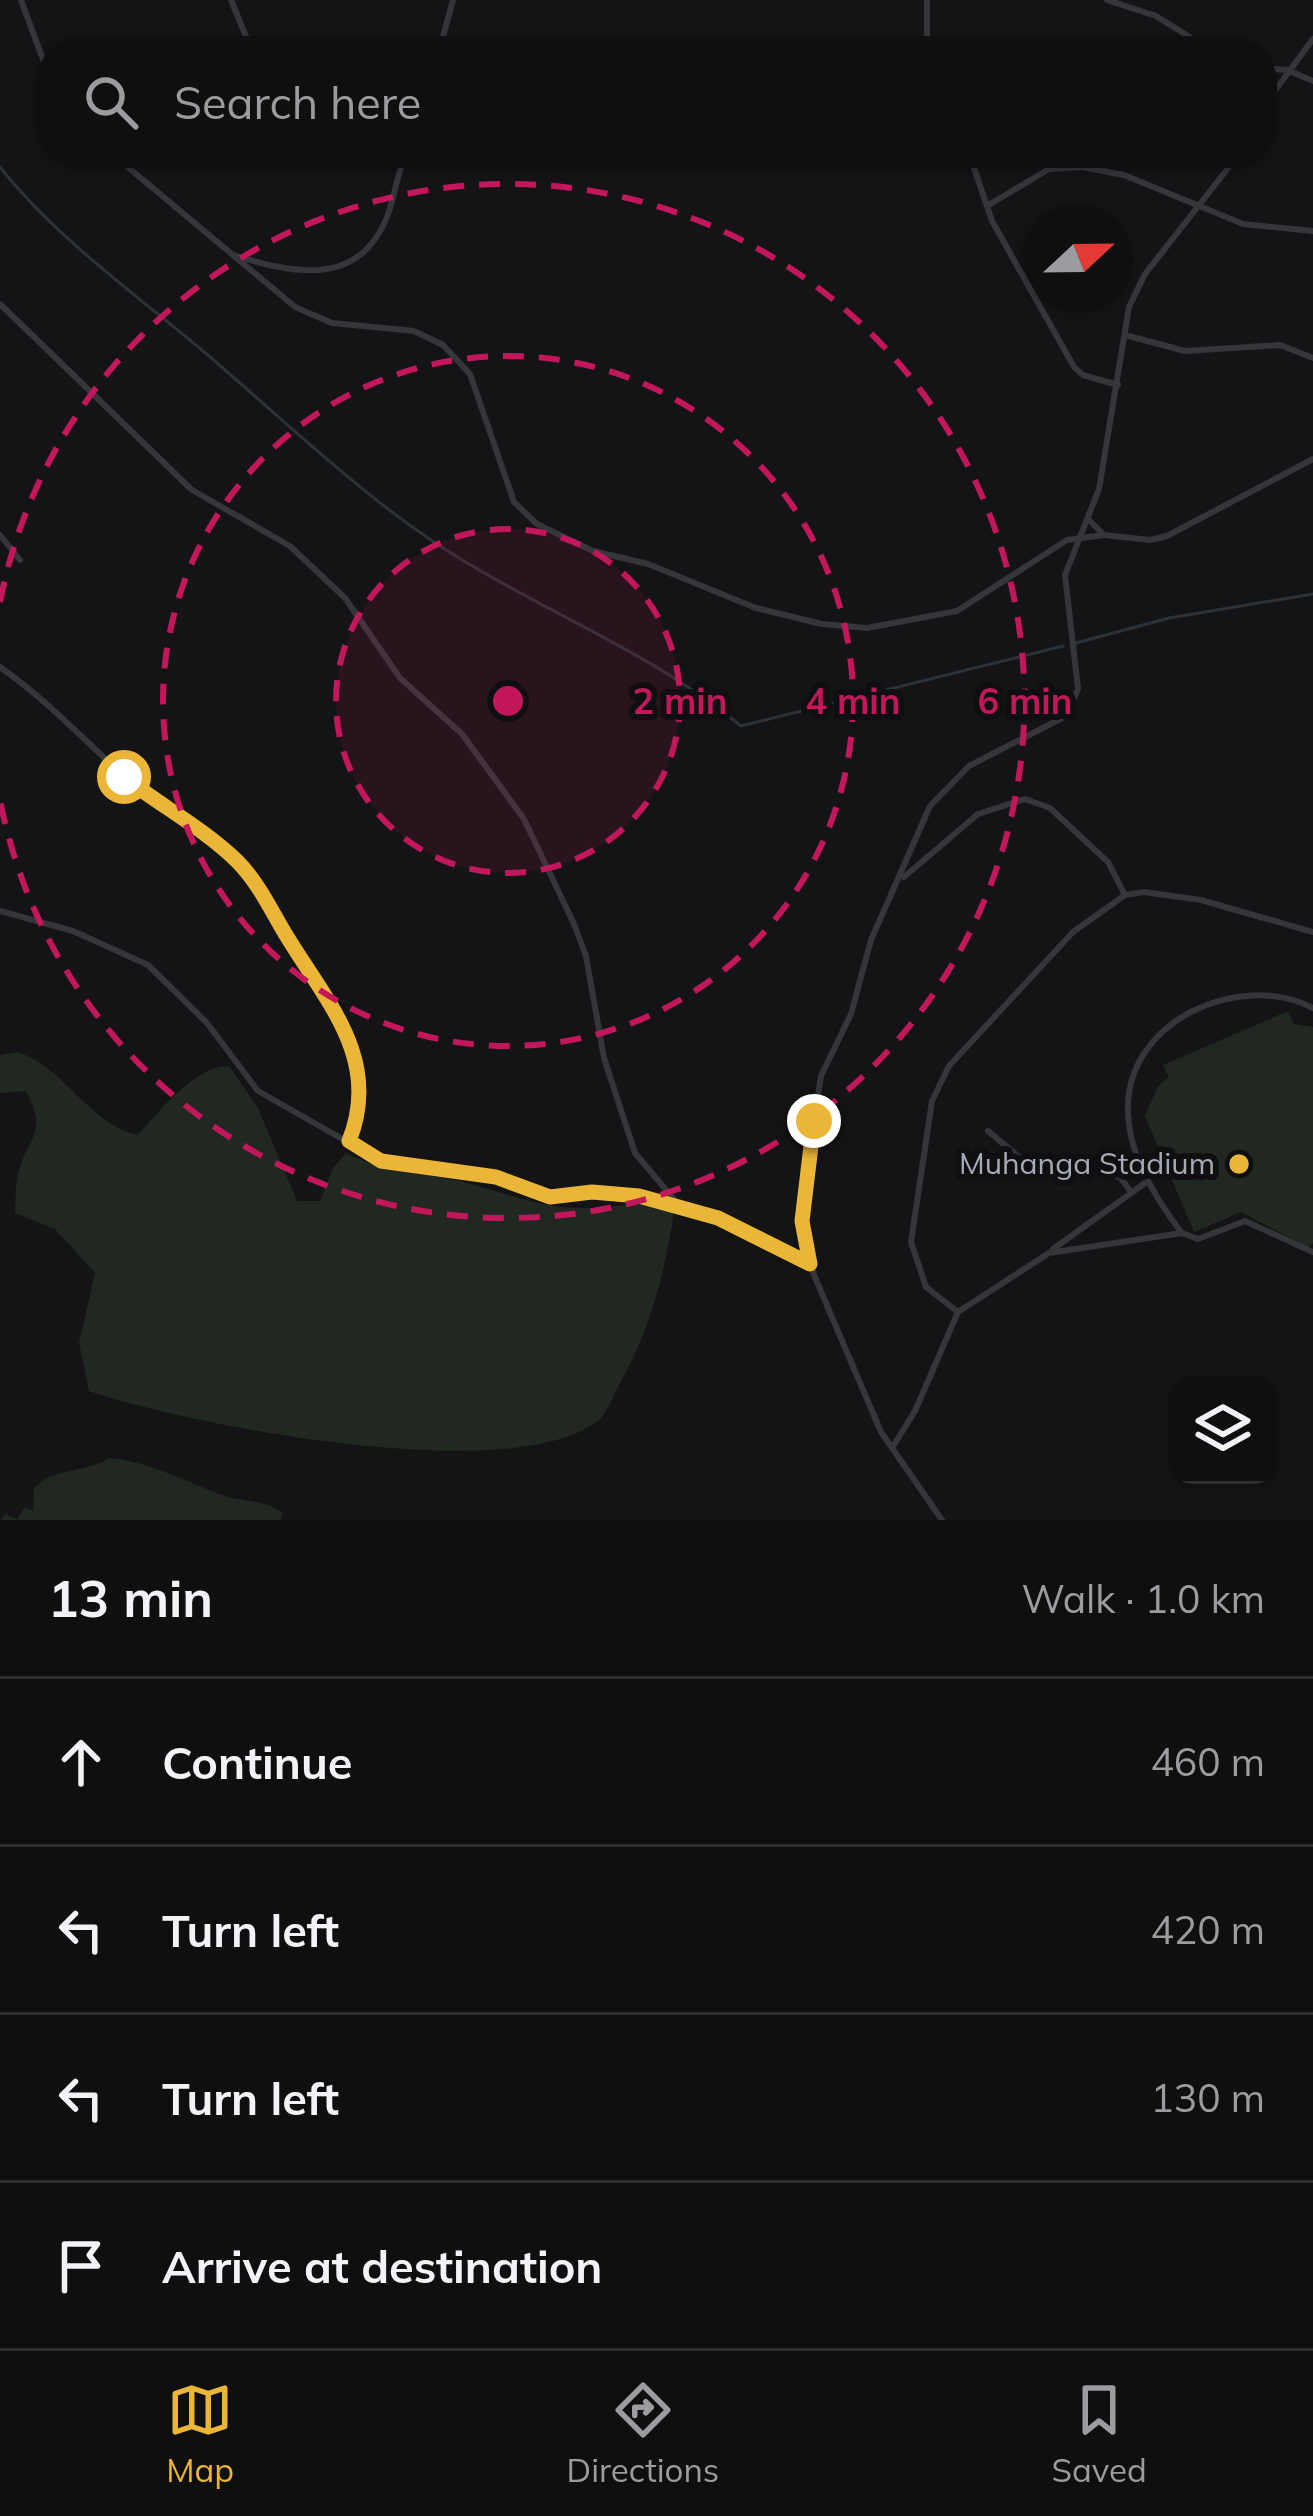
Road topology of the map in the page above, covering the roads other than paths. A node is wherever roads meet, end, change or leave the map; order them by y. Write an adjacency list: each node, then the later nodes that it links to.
1 (21, 0): 11 (street)
2 (231, 0): 6 (street)
3 (453, 0): 7 (street)
4 (927, 0): 8 (street)
5 (1107, 0): 9 (street)
6 (246, 36)
7 (443, 36)
8 (927, 36)
9 (1188, 36)
10 (1313, 39): 13 (street)
11 (36, 40)
12 (1277, 69): 13 (street)
13 (1287, 70): 14 (street); 15 (street)
14 (1313, 80)
15 (1277, 85)
16 (129, 168): 25 (street)
17 (401, 168): 25 (street)
18 (974, 168): 23 (street)
19 (1066, 168): 23 (street)
20 (1087, 168): 22 (street)
21 (1230, 168): 22 (street)
22 (1204, 205): 24 (street); 27 (street)
23 (987, 206): 29 (street)
24 (1313, 231)
25 (230, 254): 34 (street)
26 (0, 304): 46 (street)
27 (1125, 334): 28 (street); 29 (street)
28 (1313, 358)
29 (1118, 385): 31 (street)
30 (1313, 459): 33 (street)
31 (1090, 520): 33 (street); 34 (street)
32 (0, 535): 35 (street)
33 (1104, 535): 34 (street)
34 (1081, 539): 37 (street)
35 (20, 560)
36 (0, 667): 43 (street)
37 (901, 879): 38 (street); 50 (street)
38 (1125, 895): 40 (street); 51 (street)
39 (0, 911): 43 (street)
40 (1313, 932)
41 (1313, 1009): 44 (street)
42 (988, 1131): 45 (street)
43 (349, 1141): 46 (street)
44 (1148, 1180): 45 (street); 47 (street)
45 (1131, 1192): 48 (street)
46 (683, 1210): 50 (street)
47 (1182, 1233): 48 (street); 49 (street)
48 (1049, 1252): 51 (street)
49 (1313, 1252)
50 (810, 1264): 52 (street)
51 (958, 1312): 52 (street)
52 (892, 1448): 53 (street)
53 (942, 1520)

